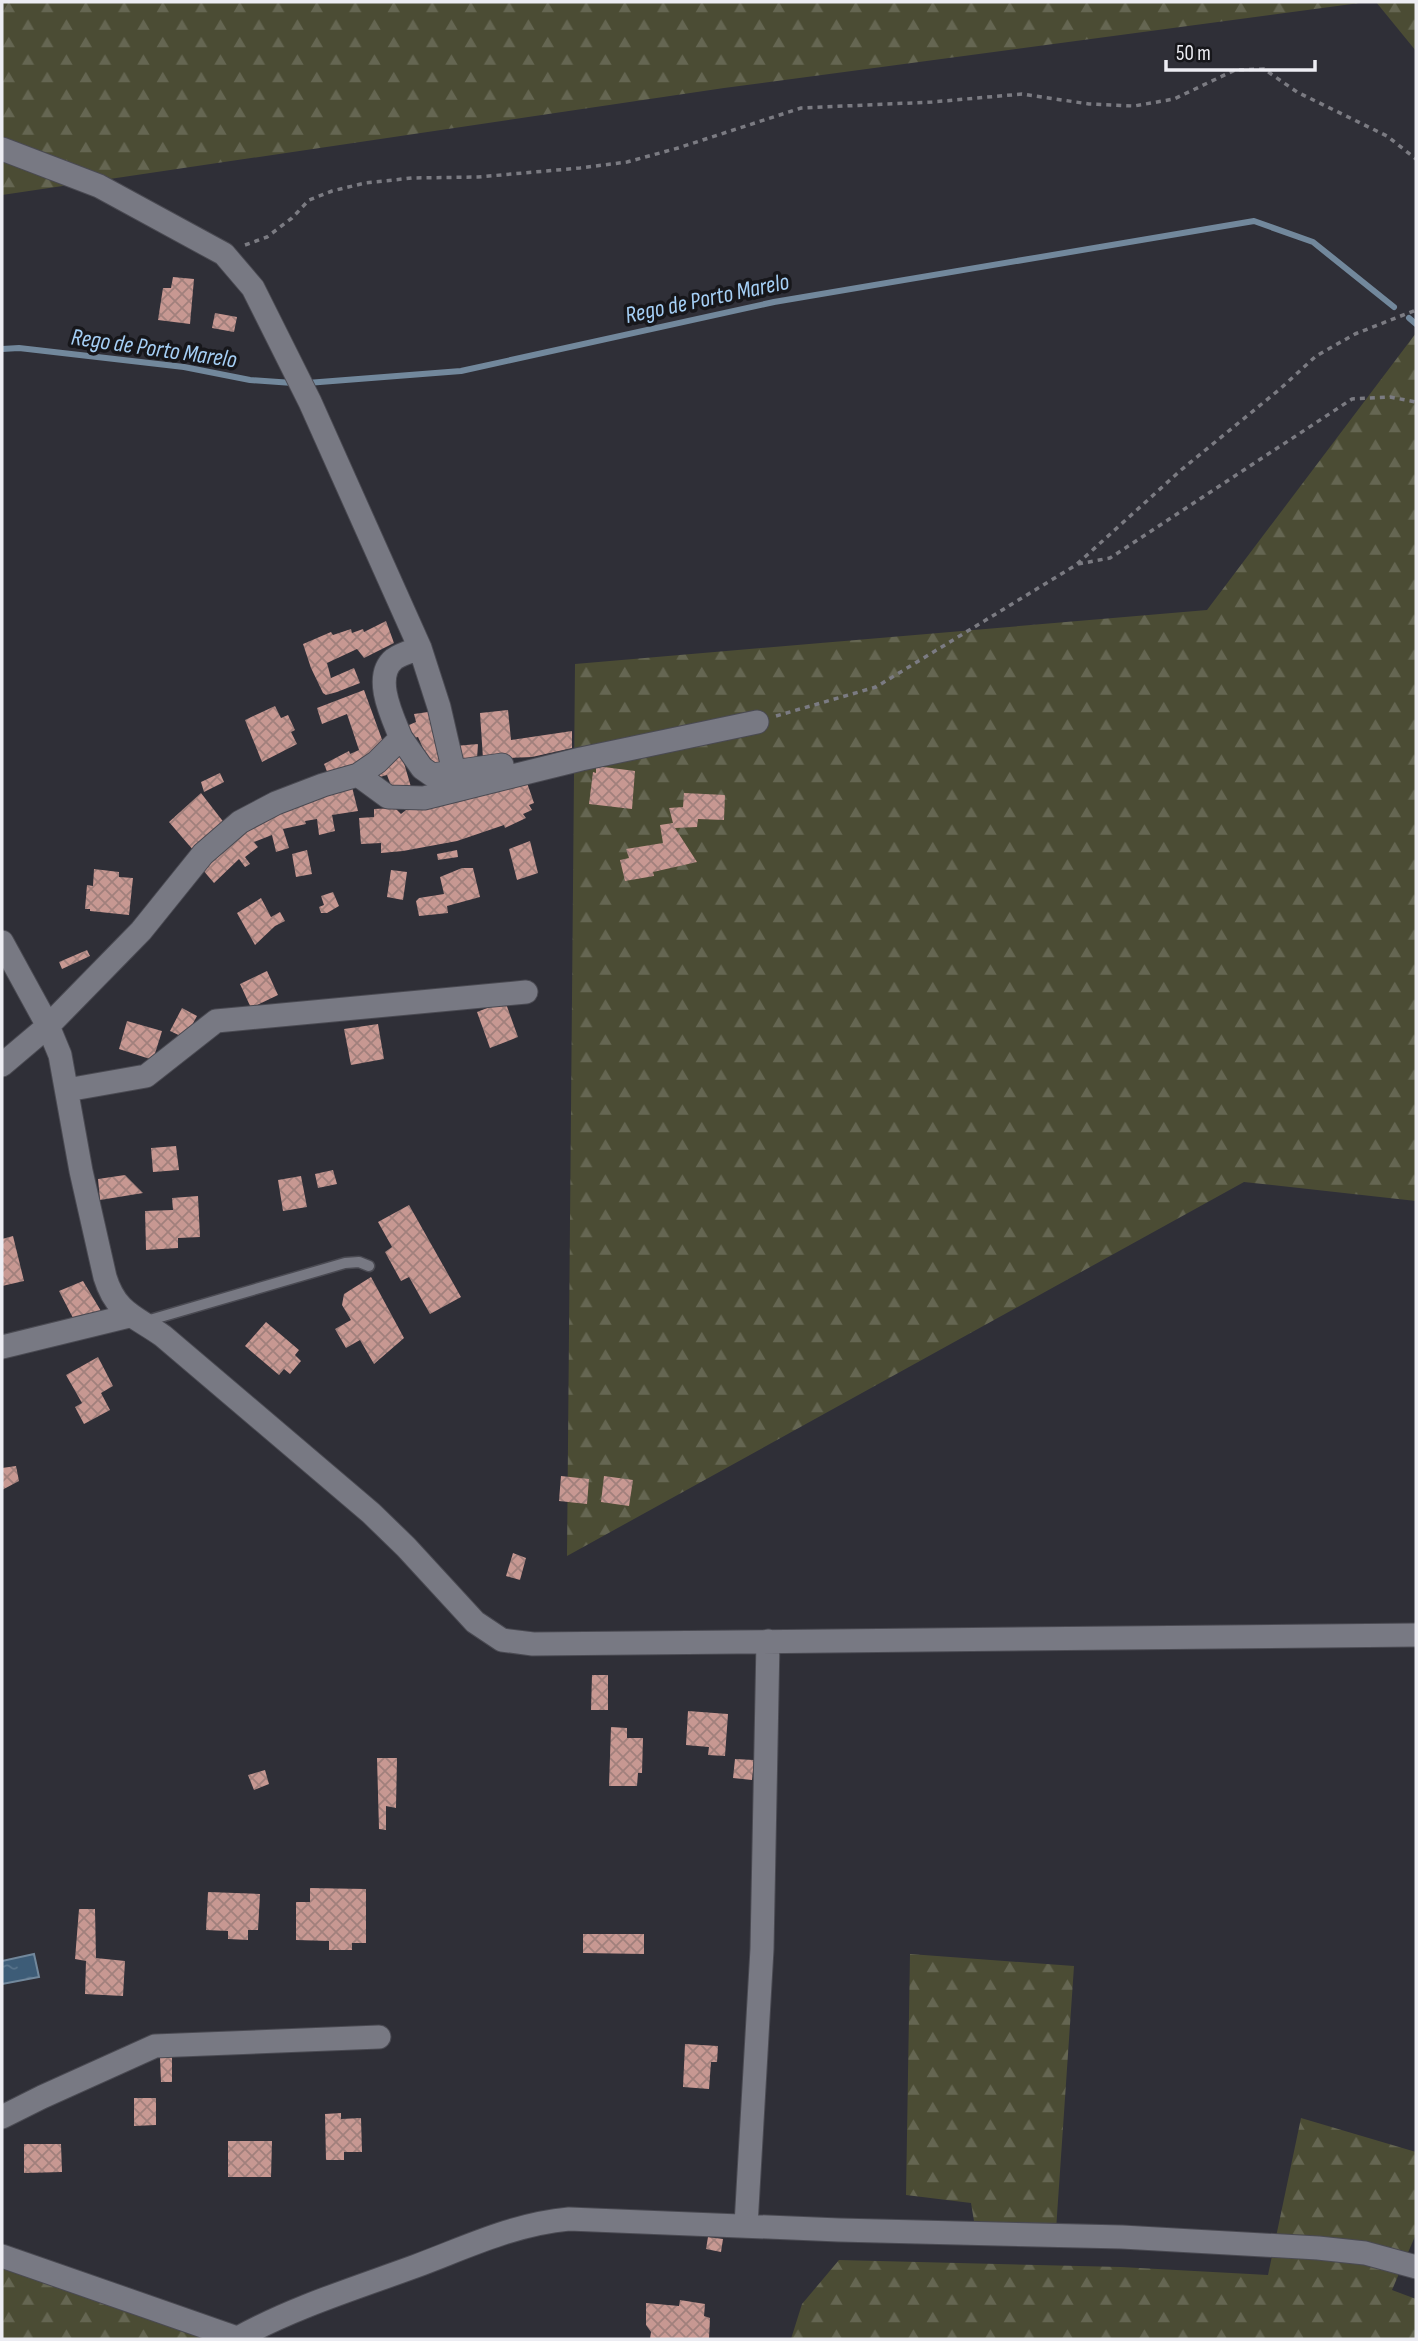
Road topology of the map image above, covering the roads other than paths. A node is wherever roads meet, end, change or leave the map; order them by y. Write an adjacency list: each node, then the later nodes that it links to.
1 (2, 149): 2 (street)
2 (420, 648): 4 (street); 6 (street)
3 (757, 722): 5 (street)
4 (401, 738): 6 (street); 7 (street)
5 (581, 759): 6 (street); 7 (street)
6 (454, 772)
7 (358, 775): 10 (street)
8 (2, 942): 10 (street)
9 (526, 992): 12 (street)
10 (48, 1026): 11 (street); 12 (street)
11 (2, 1065)
12 (67, 1090): 14 (street)
13 (369, 1266): 14 (lane)
14 (135, 1319): 15 (street); 17 (street)
15 (2, 1347)
16 (1416, 1635): 17 (street)
17 (768, 1640): 20 (street)
18 (379, 2037): 19 (street)
19 (2, 2117)
20 (746, 2225): 22 (street); 23 (street)
21 (2, 2256): 23 (street)
22 (1416, 2267)
23 (239, 2339)

